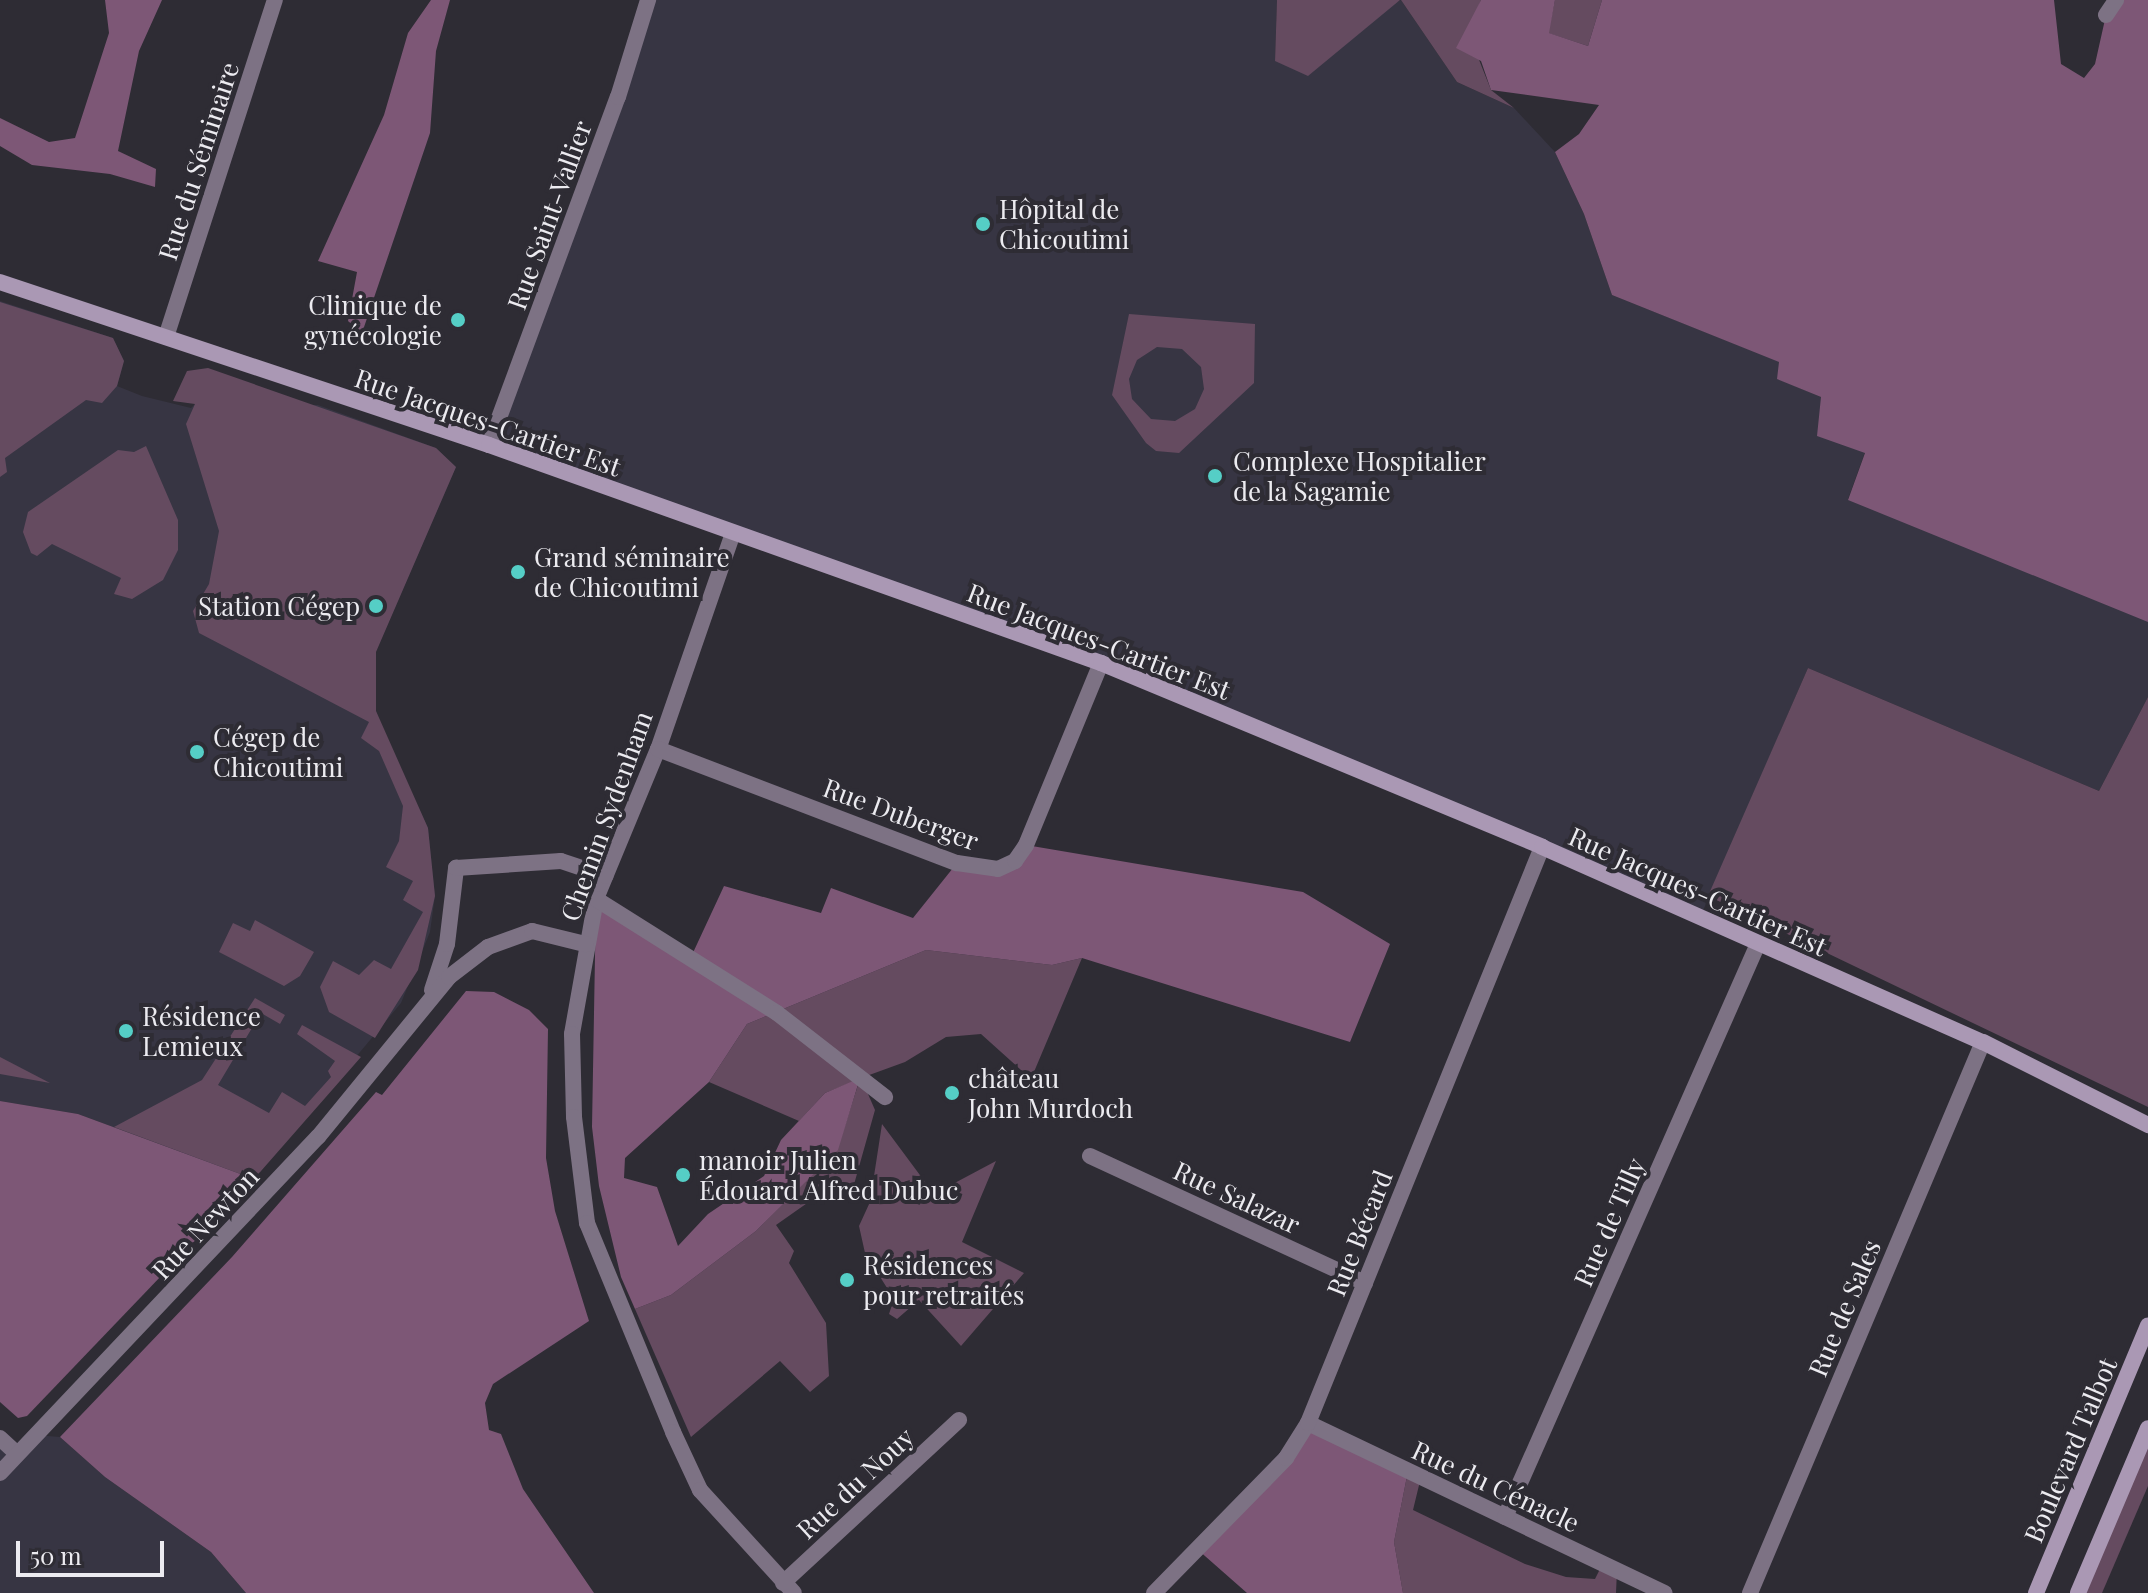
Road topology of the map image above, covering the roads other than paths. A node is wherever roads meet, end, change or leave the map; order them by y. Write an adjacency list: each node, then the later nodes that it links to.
1 (275, 0): 6 (street, Rue du Séminaire)
2 (648, 0): 7 (street, Rue Saint-Vallier)
3 (2116, 0): 4 (street)
4 (2106, 15)
5 (0, 282): 6 (main road, Rue Jacques-Cartier Est)
6 (166, 337): 7 (main road, Rue Jacques-Cartier Est)
7 (489, 445): 8 (main road, Rue Jacques-Cartier Est)
8 (733, 533): 9 (main road, Rue Jacques-Cartier Est); 10 (street, Chemin Sydenham)
9 (1101, 663): 10 (street, Rue Duberger); 11 (main road, Rue Jacques-Cartier Est)
10 (658, 749): 12 (street, Chemin Sydenham)
11 (1542, 847): 15 (main road, Rue Jacques-Cartier Est); 21 (street, Rue Bécard)
12 (606, 876): 13 (street, Chemin Sydenham); 16 (street, Rue Newton)
13 (596, 899): 14 (street, Chemin Sydenham); 18 (street)
14 (585, 944): 16 (street, Rue Newton); 30 (street, Chemin Sydenham)
15 (1757, 946): 17 (main road, Rue Jacques-Cartier Est); 29 (street, Rue de Tilly)
16 (430, 996): 27 (street, Rue Newton)
17 (1983, 1042): 19 (main road, Rue Jacques-Cartier Est); 33 (street, Rue de Sales)
18 (885, 1097)
19 (2148, 1125)
20 (1090, 1156): 21 (street, Rue Salazar)
21 (1365, 1283): 24 (street, Rue Bécard)
22 (2148, 1325): 34 (main road, Boulevard Talbot)
23 (959, 1420): 30 (street, Rue du Nouy)
24 (1308, 1423): 29 (street, Rue du Cénacle); 31 (street, Rue Bécard)
25 (2148, 1428): 35 (main road)
26 (0, 1438): 27 (street)
27 (17, 1454): 28 (street, Rue Newton)
28 (0, 1473)
29 (1505, 1517): 32 (street, Rue du Cénacle)
30 (788, 1588)
31 (1154, 1593)
32 (1664, 1593)
33 (1750, 1593)
34 (2036, 1593)
35 (2078, 1593)

